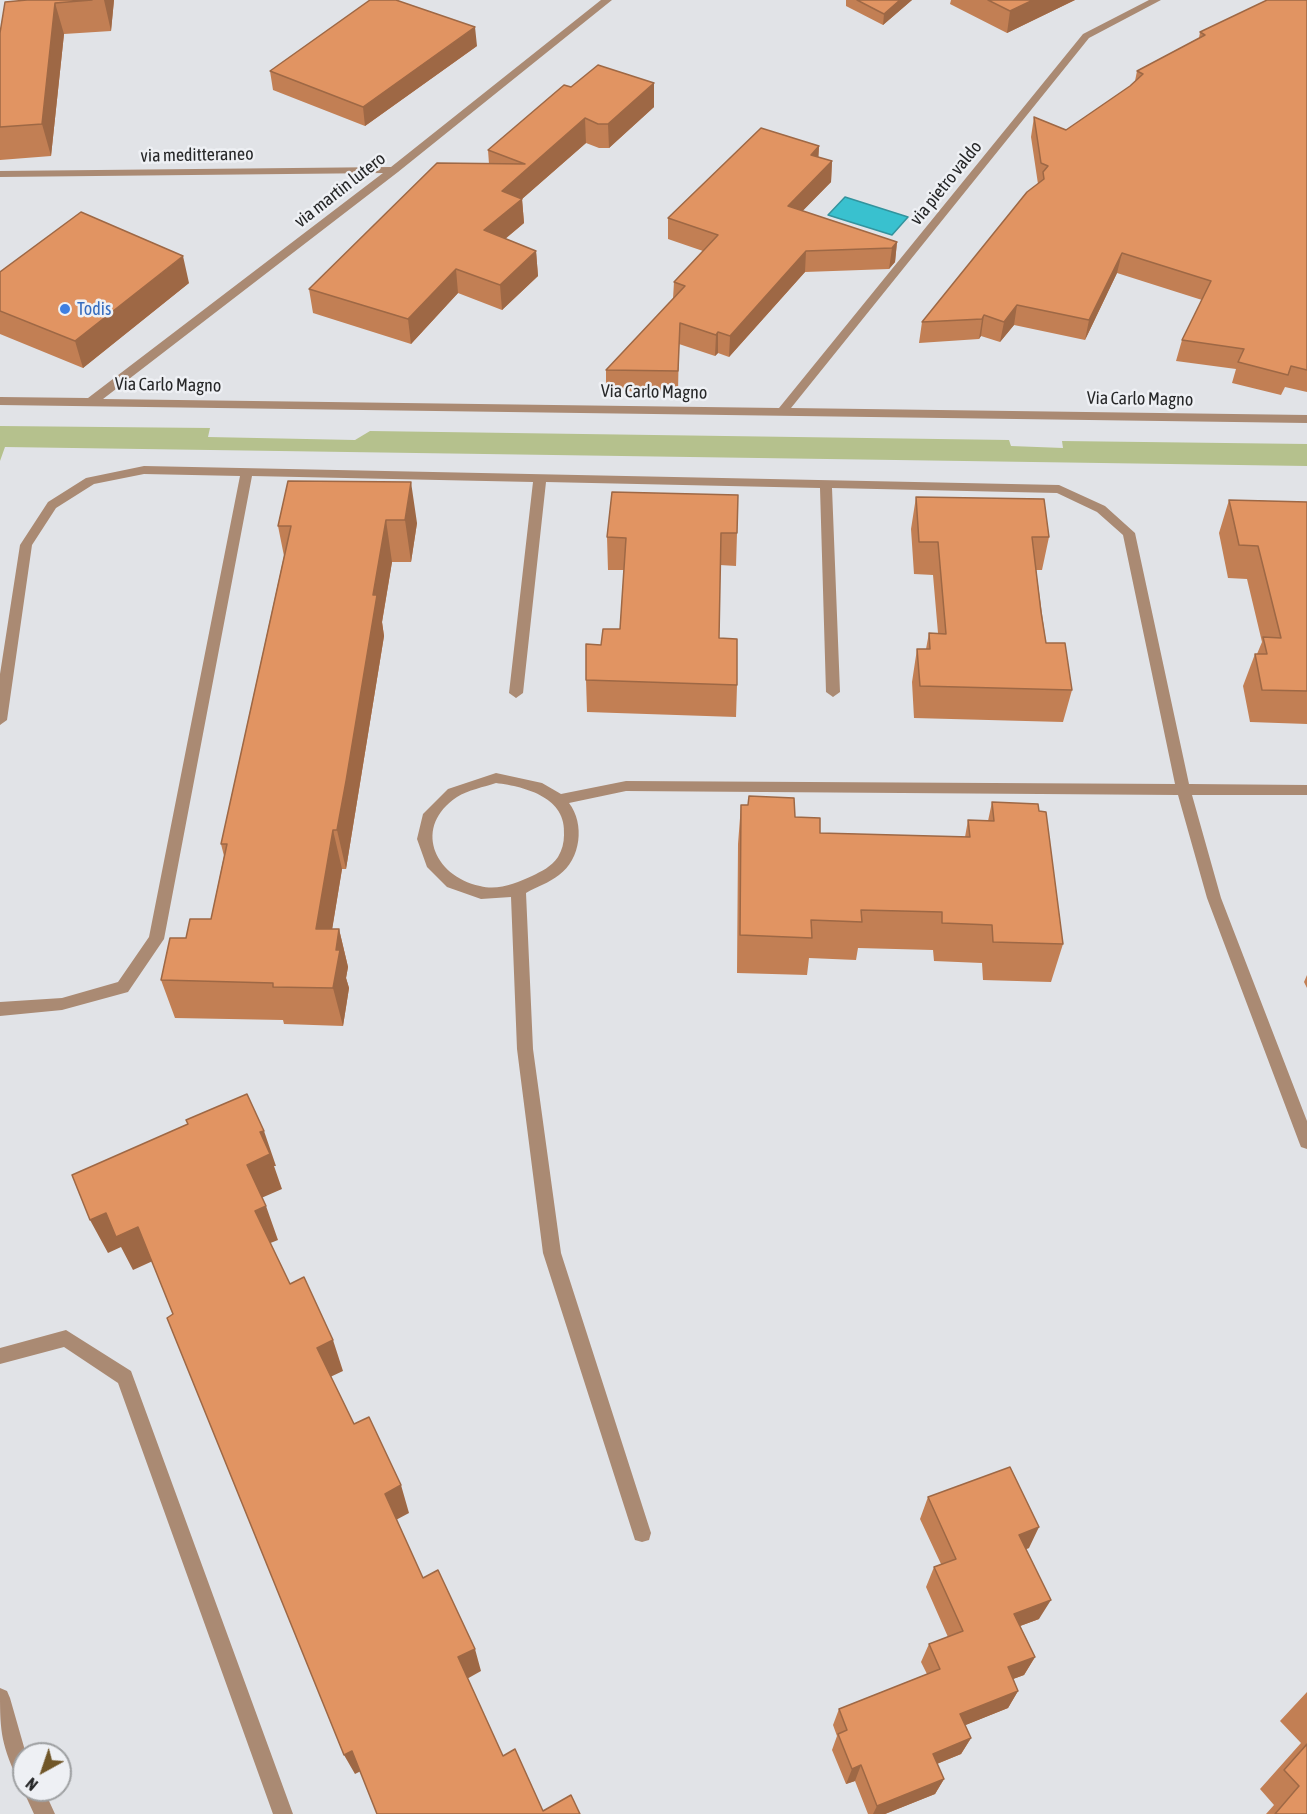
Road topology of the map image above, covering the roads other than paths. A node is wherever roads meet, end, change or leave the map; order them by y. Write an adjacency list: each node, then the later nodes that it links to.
1 (607, 0): 3 (street, via martin lutero)
2 (1156, 0): 7 (street, via pietro valdo)
3 (394, 170): 4 (street, via meditteraneo); 6 (street, via martin lutero)
4 (0, 174)
5 (0, 401): 6 (street, Via Carlo Magno)
6 (91, 402): 7 (street, Via Carlo Magno)
7 (782, 412): 8 (street, Via Carlo Magno)
8 (1307, 419)
9 (247, 472): 10 (street); 14 (street); 19 (street)
10 (540, 478): 11 (street); 13 (street)
11 (826, 484): 12 (street); 15 (street)
12 (833, 692)
13 (516, 693)
14 (0, 720)
15 (1183, 787): 16 (street); 17 (street); 20 (street)
16 (1307, 790)
17 (560, 800): 18 (street); 18 (street)
18 (518, 891): 22 (street)
19 (0, 1009)
20 (1307, 1142)
21 (0, 1356): 25 (street)
22 (642, 1533)
23 (0, 1698): 24 (street)
24 (12, 1742)
25 (283, 1814)

